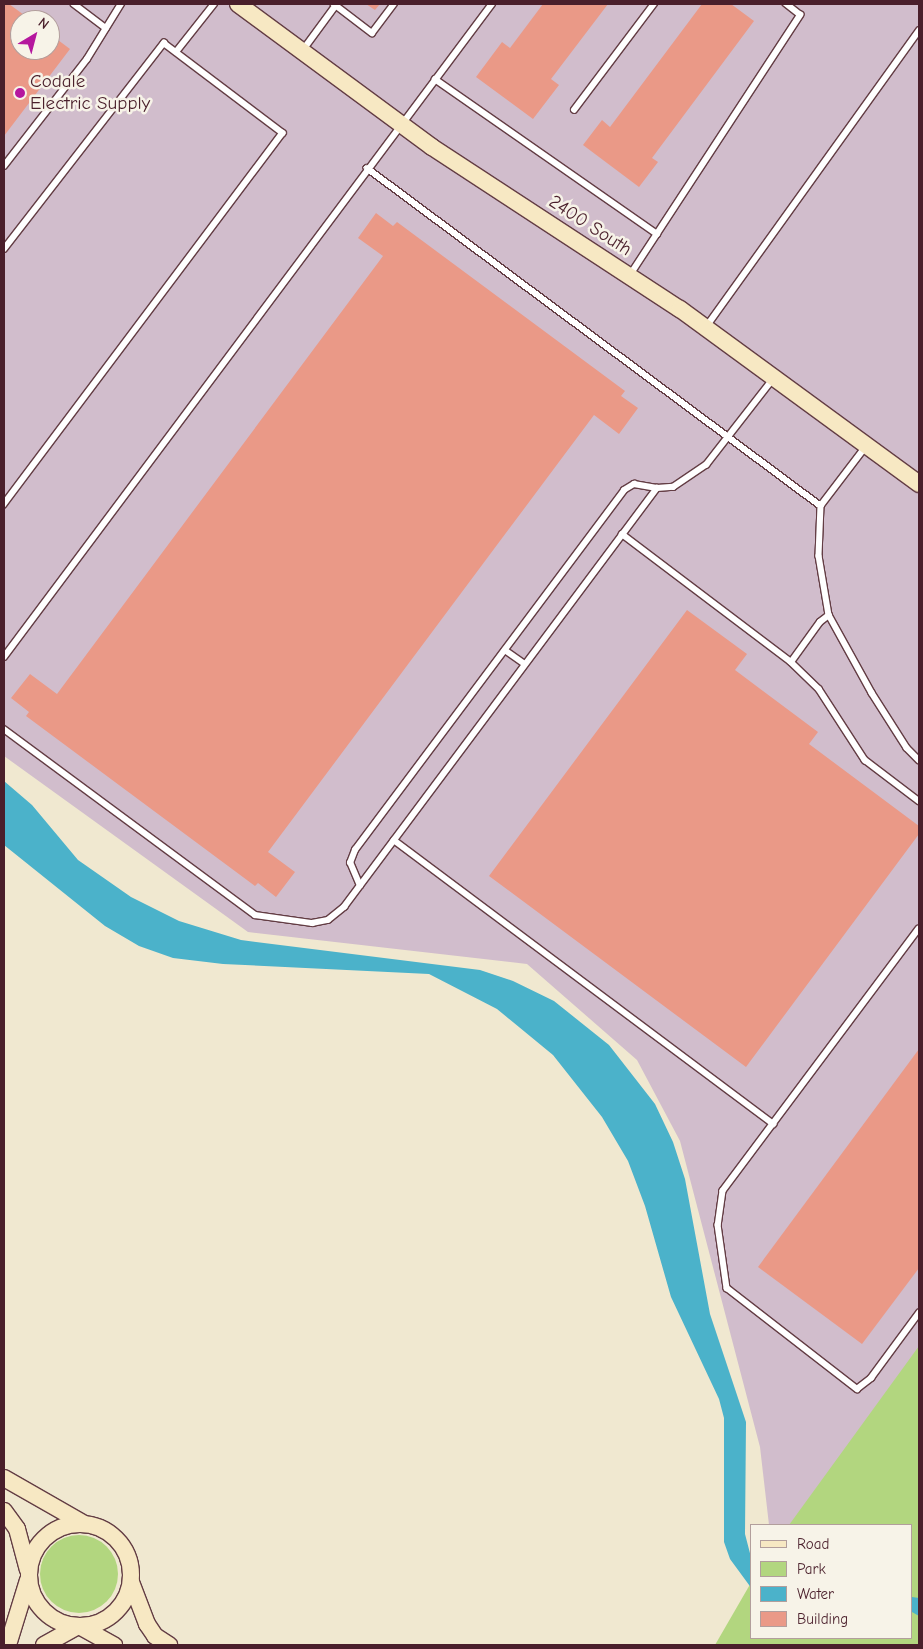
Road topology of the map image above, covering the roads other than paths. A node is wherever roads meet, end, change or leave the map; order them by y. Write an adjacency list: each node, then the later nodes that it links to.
1 (74, 4): 10 (lane)
2 (121, 4): 10 (lane)
3 (214, 4): 12 (lane)
4 (238, 4): 13 (street, 2400 South)
5 (335, 4): 6 (lane); 13 (lane)
6 (394, 4)
7 (492, 4): 14 (lane)
8 (654, 4): 15 (lane)
9 (786, 4): 19 (lane)
10 (106, 28): 17 (lane)
11 (919, 31): 22 (lane)
12 (176, 52): 20 (lane); 28 (lane)
13 (302, 52): 16 (street, 2400 South)
14 (435, 79): 16 (lane); 19 (lane)
15 (574, 110)
16 (401, 124): 18 (lane); 21 (street, 2400 South)
17 (4, 166)
18 (367, 168): 24 (lane); 33 (lane)
19 (657, 234): 21 (lane)
20 (4, 249)
21 (630, 275): 22 (street, 2400 South)
22 (706, 326): 23 (street, 2400 South)
23 (774, 377): 24 (lane); 25 (street, 2400 South)
24 (729, 437): 27 (lane); 29 (lane)
25 (868, 446): 26 (street, 2400 South); 29 (lane)
26 (919, 484)
27 (657, 488): 30 (lane); 32 (lane)
28 (4, 505)
29 (821, 506): 31 (lane)
30 (622, 534): 34 (lane); 35 (lane)
31 (829, 615): 34 (lane); 37 (lane)
32 (505, 650): 35 (lane); 40 (lane)
33 (4, 657)
34 (791, 662): 38 (lane)
35 (525, 664): 39 (lane)
36 (4, 729): 40 (lane)
37 (919, 760)
38 (919, 801)
39 (394, 840): 40 (lane); 42 (lane)
40 (360, 886)
41 (919, 929): 42 (lane)
42 (773, 1124): 43 (lane)
43 (919, 1314)
44 (4, 1478): 46 (street)
45 (4, 1511): 47 (street)
46 (83, 1523): 47 (street); 48 (street)
47 (28, 1576): 49 (street); 50 (street)
48 (131, 1582): 49 (street); 53 (street)
49 (79, 1627): 51 (street); 52 (street)
50 (8, 1645)
51 (44, 1645)
52 (114, 1645)
53 (170, 1645)

